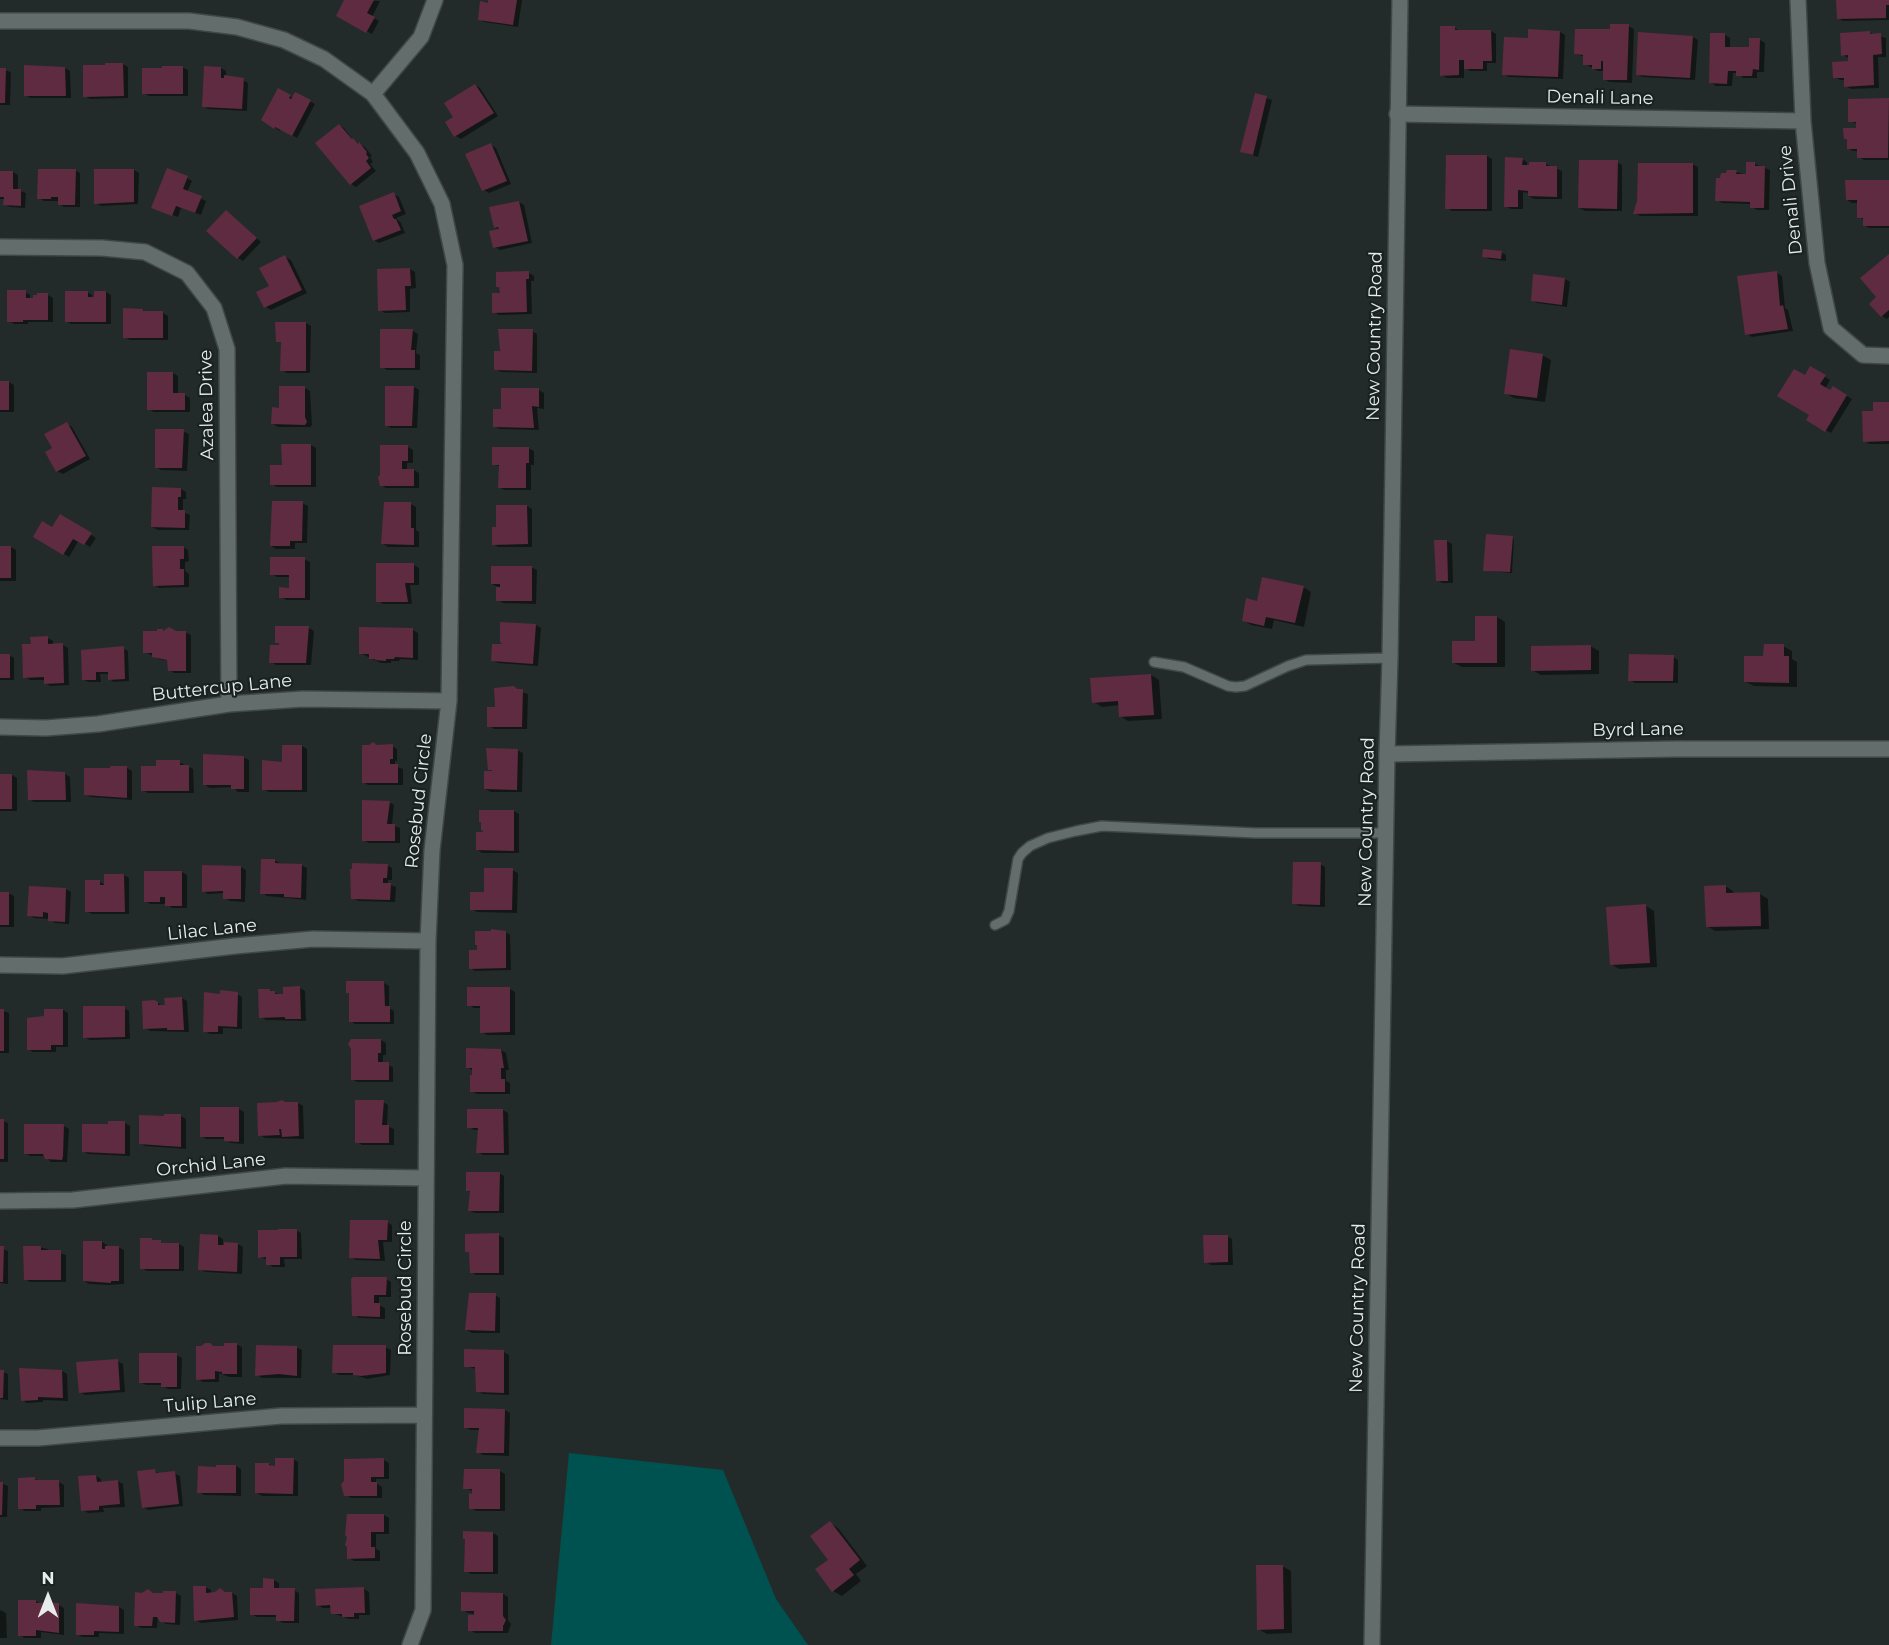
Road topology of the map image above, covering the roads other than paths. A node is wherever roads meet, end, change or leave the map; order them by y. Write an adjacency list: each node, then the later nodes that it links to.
1 (435, 0): 5 (street)
2 (1400, 0): 6 (street, New Country Road)
3 (1798, 0): 7 (street, Denali Drive)
4 (0, 21): 5 (street, Rosebud Circle)
5 (373, 94): 12 (street, Rosebud Circle)
6 (1397, 114): 7 (street, Denali Lane); 10 (street, New Country Road)
7 (1803, 121): 9 (street, Denali Drive)
8 (0, 248): 13 (street, Azalea Drive)
9 (1889, 356)
10 (1390, 658): 11 (lane); 16 (street, New Country Road)
11 (1154, 662)
12 (449, 701): 13 (street, Buttercup Lane); 19 (street, Rosebud Circle)
13 (229, 704): 14 (street, Buttercup Lane)
14 (0, 727)
15 (1889, 749): 16 (street, Byrd Lane)
16 (1387, 754): 17 (street, New Country Road)
17 (1386, 833): 18 (lane); 26 (street, New Country Road)
18 (995, 925)
19 (428, 940): 20 (street, Lilac Lane); 21 (street, Rosebud Circle)
20 (0, 965)
21 (426, 1178): 22 (street, Orchid Lane); 23 (street, Rosebud Circle)
22 (0, 1200)
23 (424, 1415): 24 (street, Tulip Lane); 25 (street, Rosebud Circle)
24 (0, 1438)
25 (410, 1645)
26 (1372, 1645)

